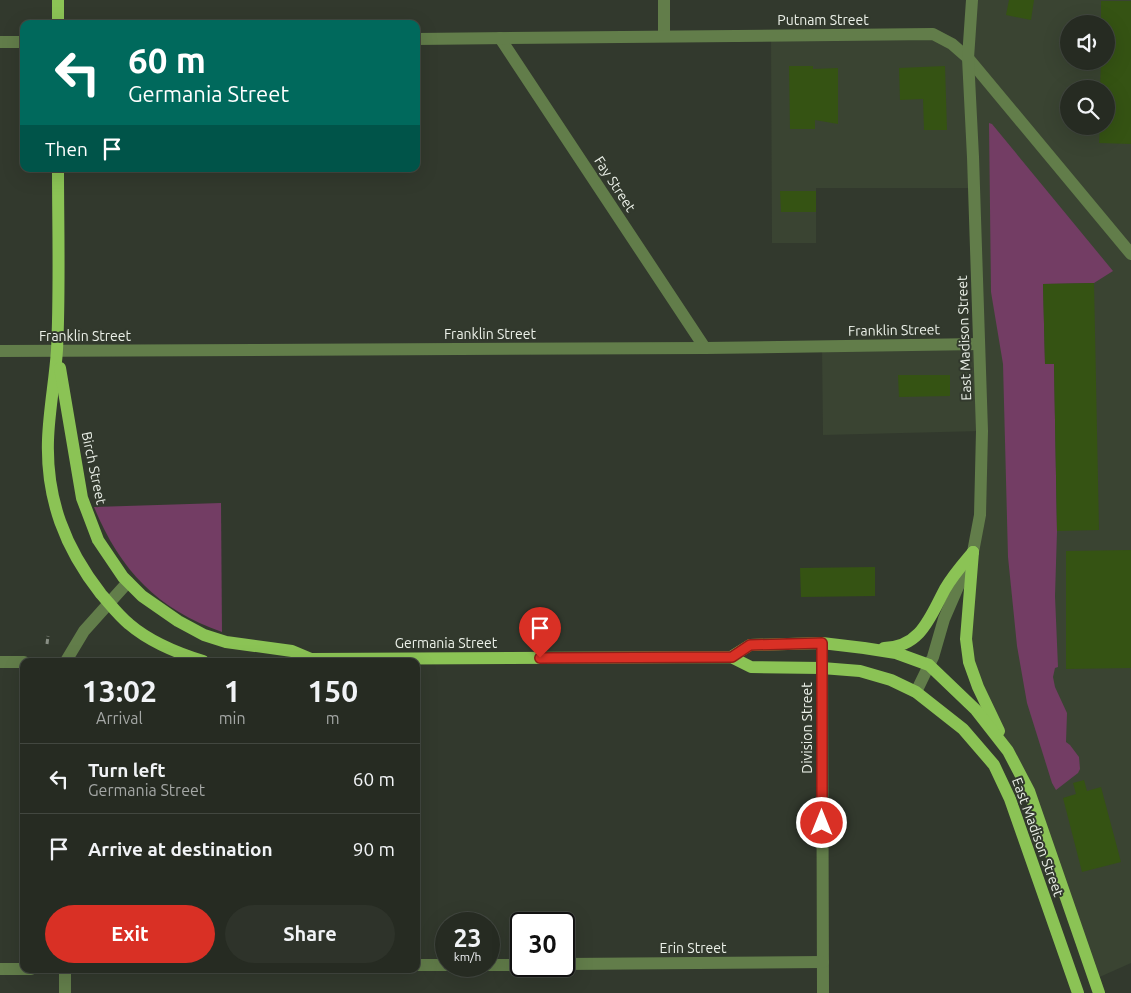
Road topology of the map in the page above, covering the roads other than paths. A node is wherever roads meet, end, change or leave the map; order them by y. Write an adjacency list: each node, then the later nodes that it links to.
1 (58, 0): 4 (main road)
2 (664, 0): 5 (street)
3 (972, 0): 10 (street, East Madison Street)
4 (58, 20)
5 (664, 36): 7 (street, Putnam Street); 10 (street, Putnam Street)
6 (420, 38): 7 (street, Putnam Street)
7 (500, 38): 14 (street, Fay Street)
8 (0, 42): 9 (street)
9 (20, 42)
10 (968, 58): 12 (street, Putnam Street); 13 (street, East Madison Street)
11 (58, 172): 16 (main road, Birch Street)
12 (1131, 254)
13 (979, 344): 14 (street, Franklin Street); 17 (street, East Madison Street)
14 (705, 348): 16 (street, Franklin Street)
15 (0, 351): 16 (street, Franklin Street)
16 (57, 351): 18 (main road, Birch Street); 19 (main road, Birch Street)
17 (974, 552): 21 (main road); 29 (street, East Madison Street); 32 (main road)
18 (128, 582): 19 (street); 25 (main road, Germania Street)
19 (108, 603): 23 (street); 24 (main road)
20 (822, 643): 21 (main road, Germania Street); 22 (main road, Germania Street); 30 (street, Division Street)
21 (864, 648): 29 (main road, Germania Street)
22 (732, 657): 26 (main road, Germania Street); 30 (main road, Germania Street)
23 (68, 658)
24 (195, 658)
25 (304, 658)
26 (420, 659)
27 (0, 662): 28 (street)
28 (20, 662)
29 (929, 665): 31 (street, East Madison Street); 32 (main road, East Madison Street)
30 (822, 668): 31 (main road, Germania Street); 33 (street, Division Street)
31 (916, 692): 42 (main road, East Madison Street)
32 (1008, 751): 43 (main road, East Madison Street)
33 (823, 962): 34 (street, Erin Street); 41 (street, Division Street)
34 (575, 964)
35 (420, 965): 36 (street)
36 (435, 965)
37 (0, 969): 38 (street)
38 (20, 969)
39 (64, 973): 40 (street)
40 (65, 993)
41 (823, 993)
42 (1078, 993)
43 (1099, 993)

